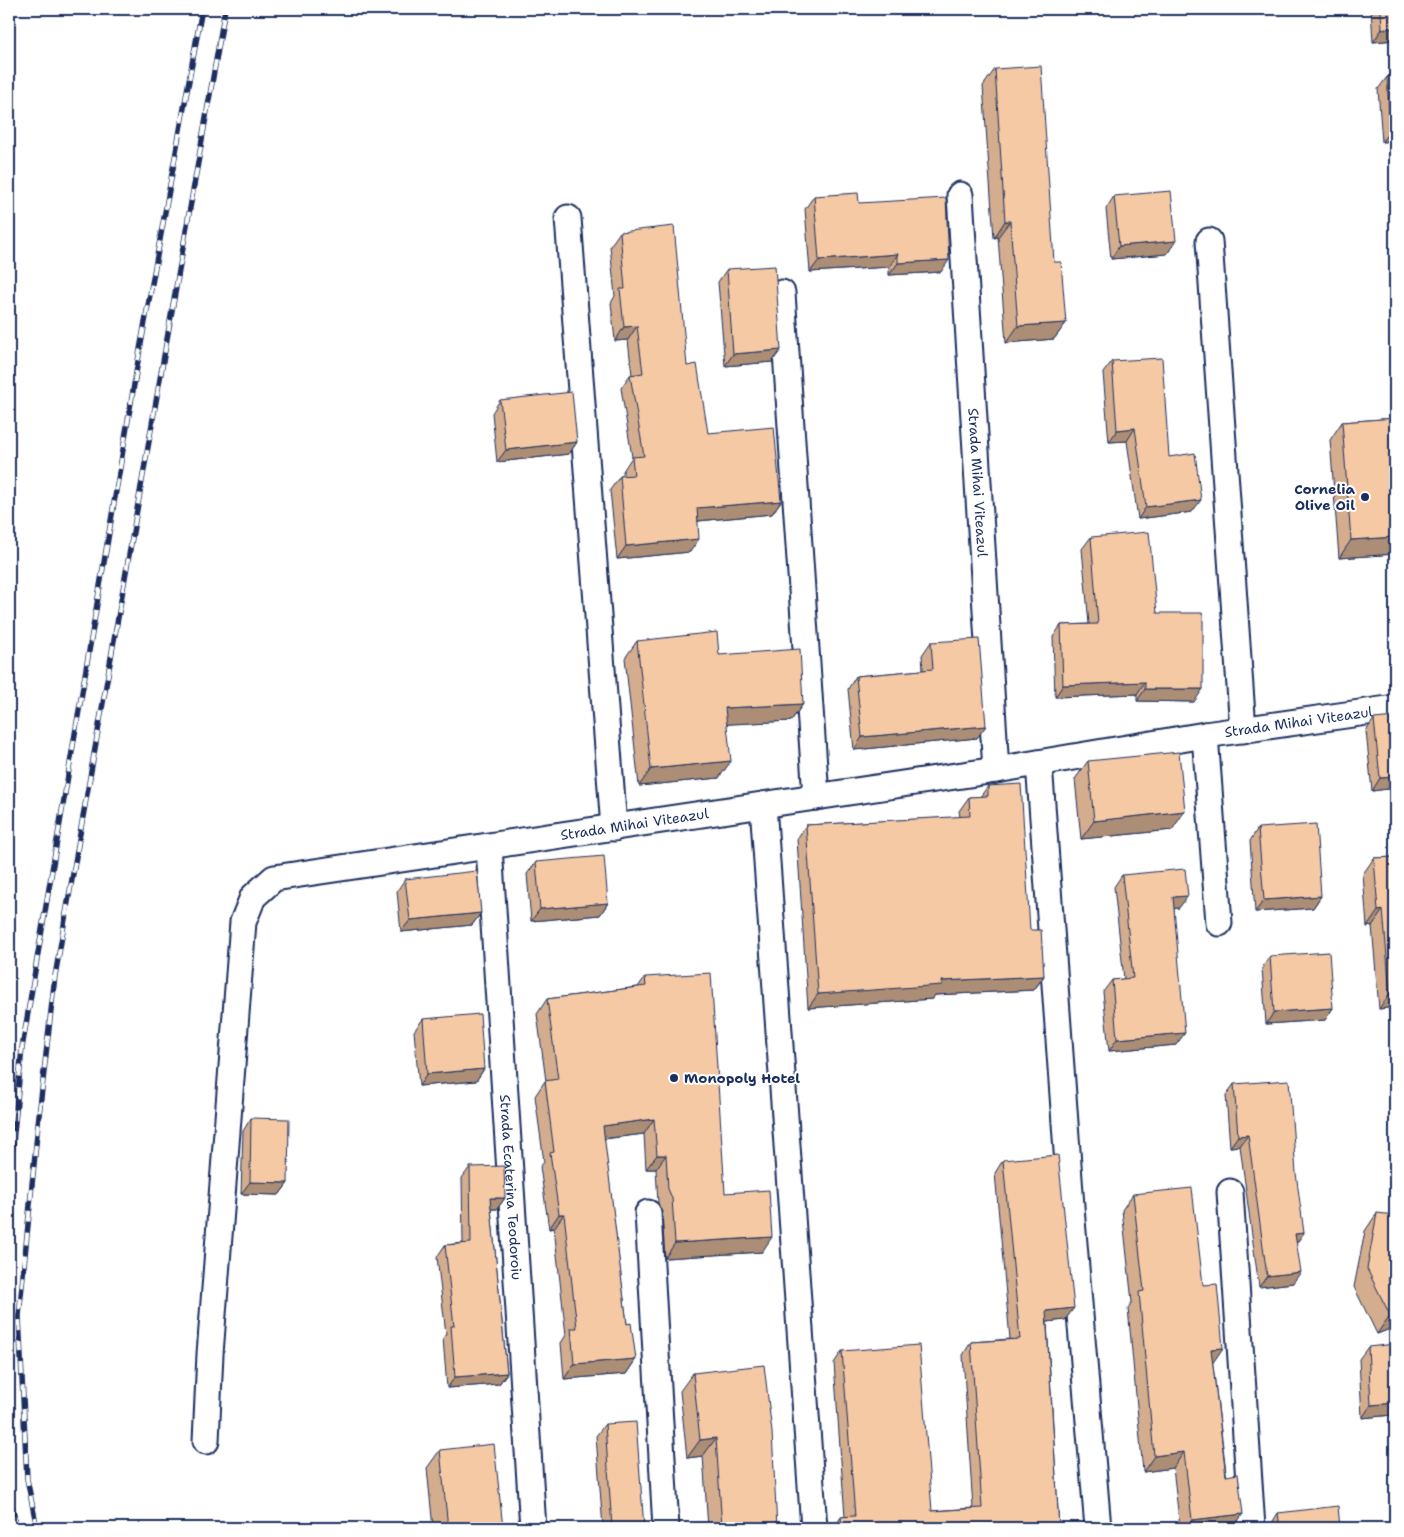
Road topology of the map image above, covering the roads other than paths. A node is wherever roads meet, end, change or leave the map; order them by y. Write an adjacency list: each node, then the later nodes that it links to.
1 (960, 195): 9 (street, Strada Mihai Viteazul)
2 (568, 218): 12 (street)
3 (1209, 241): 6 (street)
4 (782, 293): 10 (street)
5 (1395, 708): 6 (street, Strada Mihai Viteazul)
6 (1243, 730): 7 (street, Strada Mihai Viteazul)
7 (1205, 735): 8 (street, Strada Mihai Viteazul); 14 (street)
8 (1039, 763): 9 (street, Strada Mihai Viteazul); 21 (street)
9 (996, 770): 10 (street, Strada Mihai Viteazul)
10 (816, 797): 11 (street, Strada Mihai Viteazul)
11 (763, 805): 12 (street, Strada Mihai Viteazul); 20 (street)
12 (614, 828): 13 (street, Strada Mihai Viteazul)
13 (489, 847): 17 (street, Strada Mihai Viteazul); 18 (street, Strada Ecaterina Teodoroiu)
14 (1218, 923)
15 (1230, 1192): 22 (street)
16 (648, 1212): 19 (street)
17 (206, 1441)
18 (533, 1528)
19 (666, 1528)
20 (814, 1528)
21 (1098, 1528)
22 (1252, 1528)

